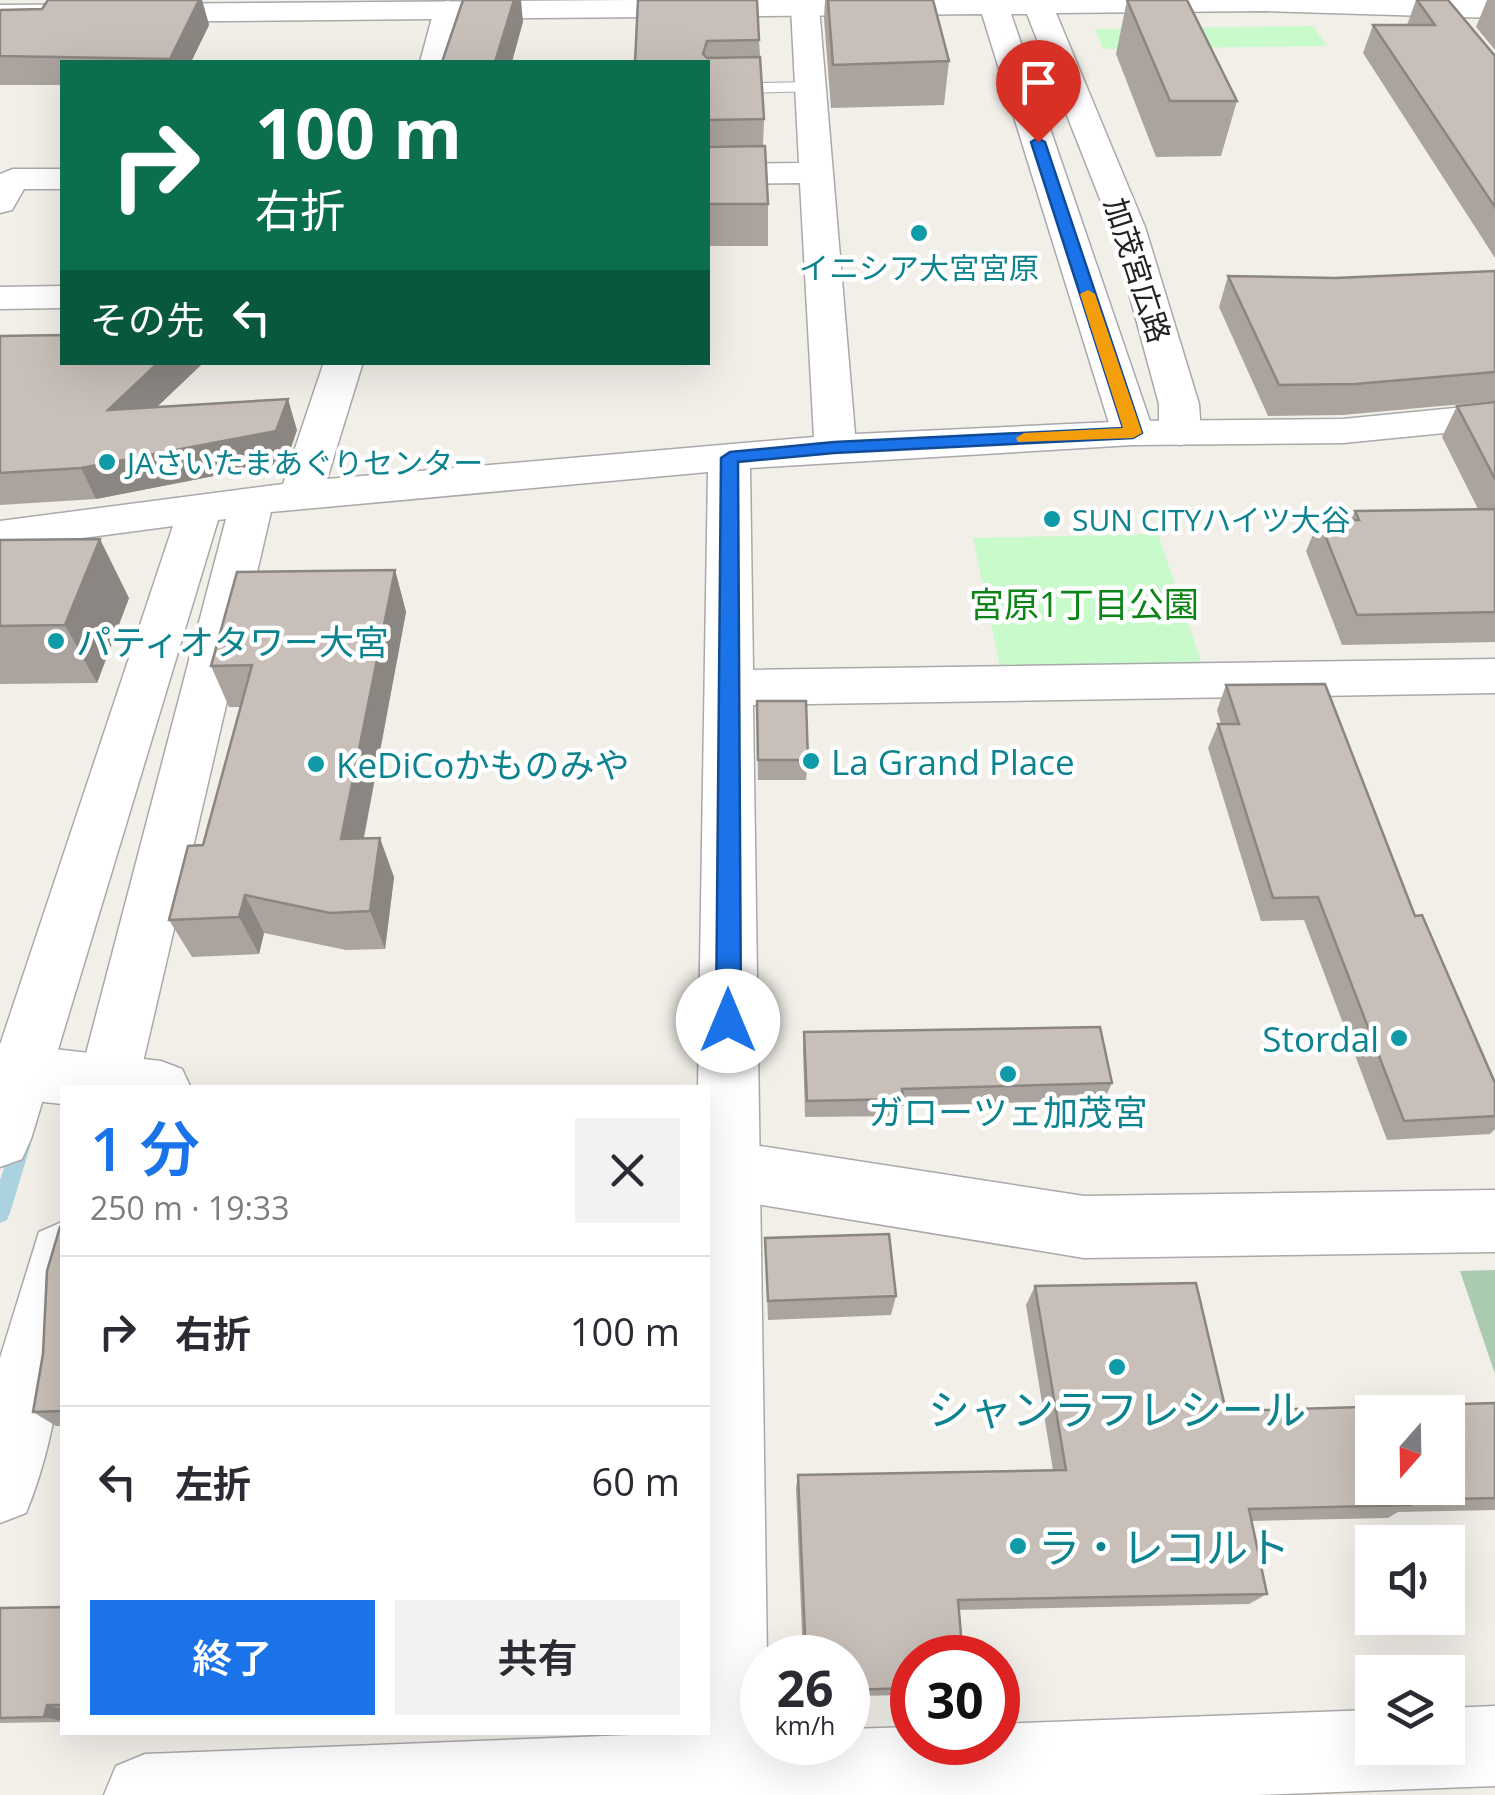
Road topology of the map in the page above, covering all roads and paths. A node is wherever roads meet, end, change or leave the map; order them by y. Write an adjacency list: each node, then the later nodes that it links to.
1 (993, 2): 2 (street); 3 (street); 18 (street)
2 (1038, 3): 4 (street); 19 (street, 加茂宮広路)
3 (804, 7): 5 (street); 9 (street)
4 (1495, 9)
5 (448, 10): 6 (street); 7 (street)
6 (0, 14)
7 (435, 60)
8 (710, 88): 9 (lane)
9 (810, 88): 10 (street)
10 (816, 173): 11 (street); 20 (street)
11 (710, 174)
12 (60, 179): 13 (street)
13 (0, 202)
14 (60, 297): 15 (street)
15 (0, 298)
16 (343, 365): 22 (street)
17 (1495, 416): 19 (street)
18 (1133, 433): 19 (street); 20 (street)
19 (1180, 433)
20 (834, 448): 21 (street)
21 (730, 458): 22 (street); 27 (street)
22 (300, 495): 23 (street)
23 (252, 501): 24 (street); 28 (street)
24 (200, 508): 25 (street); 28 (street)
25 (0, 535)
26 (1495, 676): 27 (street)
27 (730, 688): 31 (street)
28 (73, 1078)
29 (60, 1089): 30 (street)
30 (0, 1139)
31 (718, 1168): 32 (street); 36 (street)
32 (1495, 1220)
33 (60, 1261): 34 (street)
34 (0, 1486)
35 (1495, 1746): 36 (street)
36 (727, 1786): 37 (street)
37 (145, 1795)

